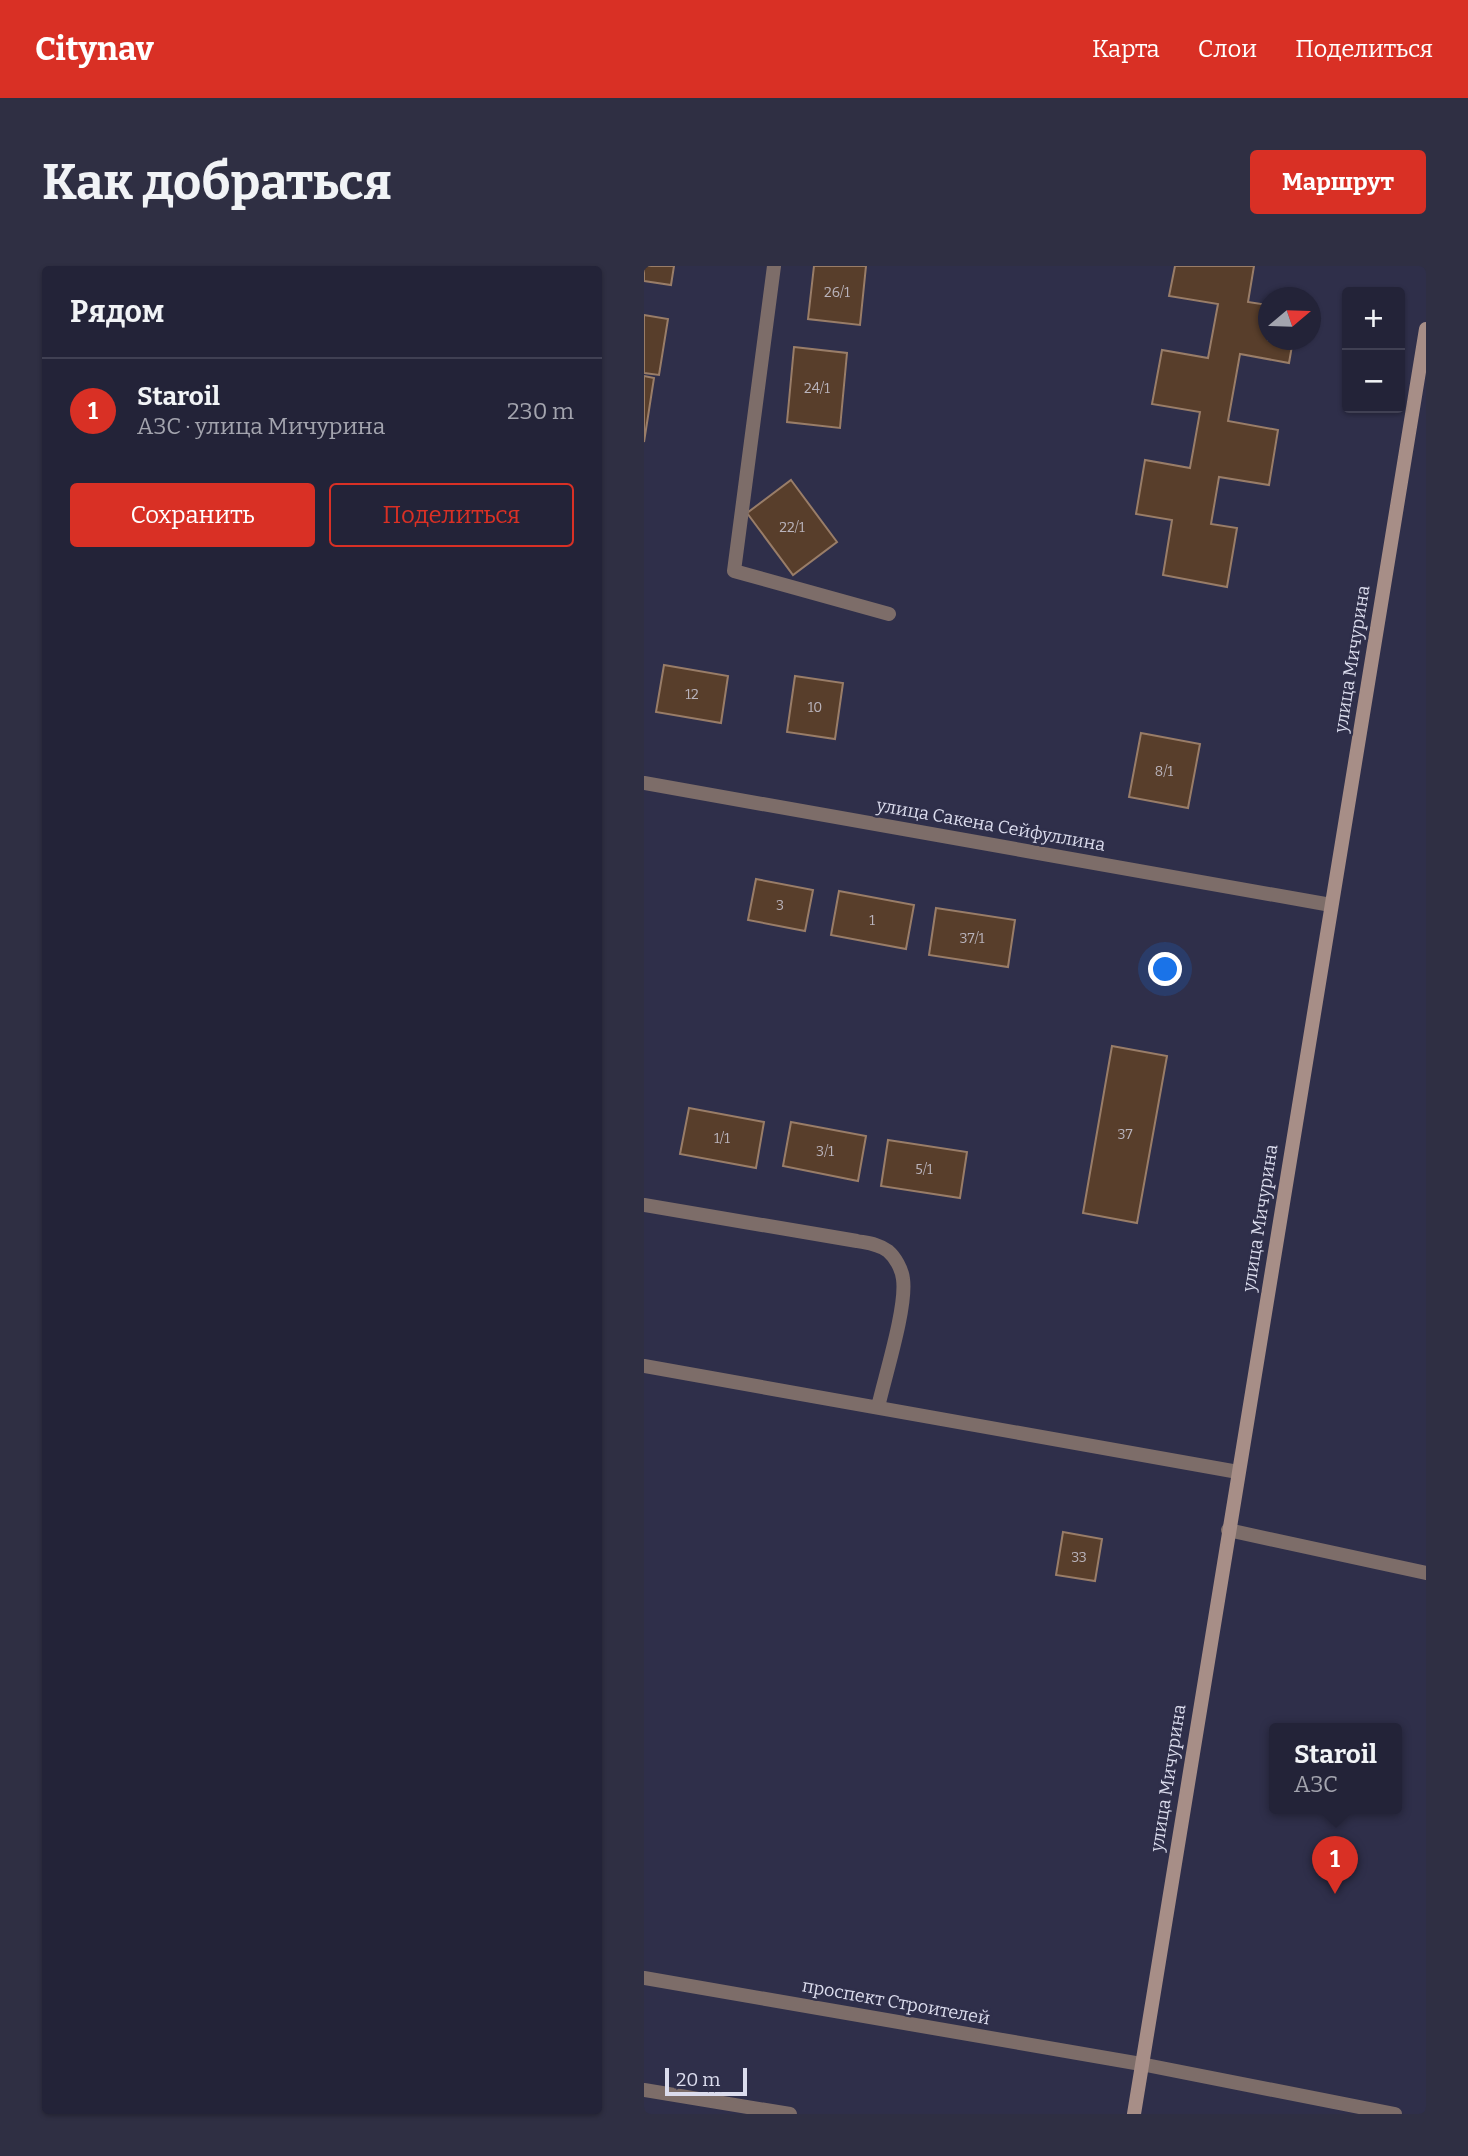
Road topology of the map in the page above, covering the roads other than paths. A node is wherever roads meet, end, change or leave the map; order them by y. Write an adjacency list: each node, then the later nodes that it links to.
1 (774, 266): 3 (street)
2 (1426, 329): 5 (main road, улица Мичурина)
3 (889, 614)
4 (644, 783): 5 (street, улица Сакена Сейфуллина)
5 (1331, 905): 9 (main road, улица Мичурина)
6 (644, 1205): 8 (street)
7 (644, 1366): 8 (street)
8 (878, 1408): 9 (street)
9 (1238, 1472): 10 (main road, улица Мичурина)
10 (1228, 1530): 11 (street); 13 (main road, улица Мичурина)
11 (1426, 1573)
12 (644, 1978): 13 (street, проспект Строителей)
13 (1141, 2064): 16 (main road, улица Мичурина); 17 (street, проспект Строителей)
14 (644, 2090): 15 (street)
15 (790, 2114)
16 (1134, 2114)
17 (1395, 2114)

